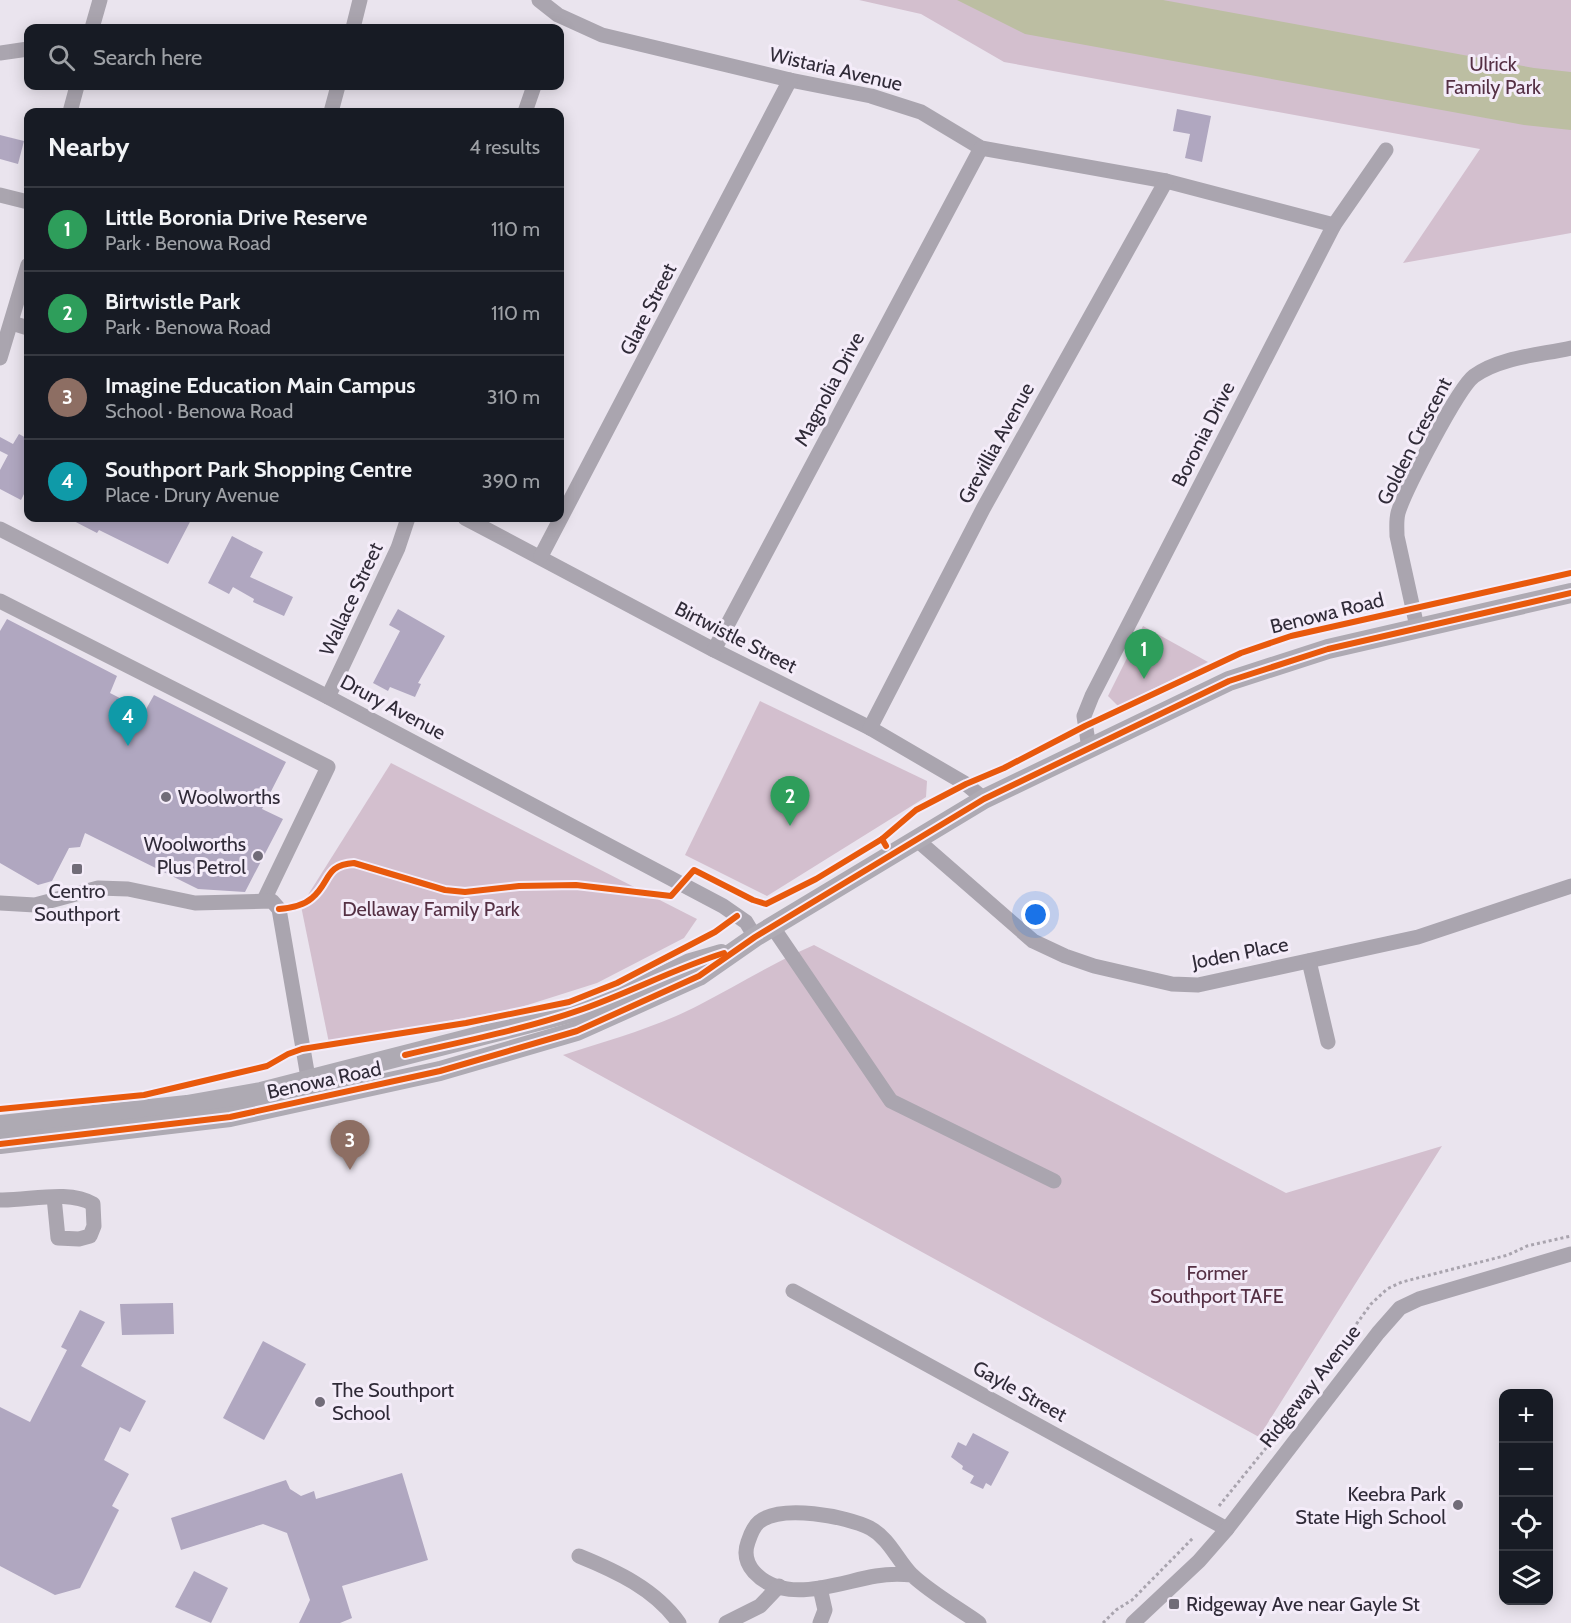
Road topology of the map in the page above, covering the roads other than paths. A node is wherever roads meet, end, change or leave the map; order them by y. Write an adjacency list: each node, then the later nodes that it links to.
1 (100, 0): 5 (street)
2 (360, 0): 6 (street)
3 (539, 0): 4 (street, Wistaria Avenue)
4 (556, 22)
5 (93, 24)
6 (354, 24)
7 (564, 24): 10 (street, Wistaria Avenue)
8 (24, 50): 9 (street)
9 (0, 53)
10 (790, 80): 17 (street, Wistaria Avenue); 28 (street, Glare Street)
11 (76, 90): 14 (street)
12 (337, 90): 15 (street)
13 (533, 90): 16 (street)
14 (71, 108)
15 (332, 108)
16 (526, 108)
17 (981, 148): 19 (street, Wistaria Avenue); 37 (street, Magnolia Drive)
18 (1386, 150): 22 (street, Boronia Drive)
19 (1166, 181): 22 (street, Wistaria Avenue); 39 (street, Grevillia Avenue)
20 (0, 195): 21 (street)
21 (24, 201)
22 (1335, 225): 40 (street, Boronia Drive)
23 (24, 280): 24 (street)
24 (12, 323): 25 (street); 27 (street)
25 (24, 327)
26 (1571, 348): 36 (street, Golden Crescent)
27 (0, 358)
28 (564, 512)
29 (407, 522): 38 (street, Wallace Street)
30 (473, 522): 33 (street, Birtwistle Street)
31 (559, 522): 33 (street, Glare Street)
32 (0, 529): 38 (street, Drury Avenue)
33 (541, 556): 37 (street, Birtwistle Street)
34 (1571, 593): 36 (main road, Benowa Road)
35 (0, 602): 44 (street)
36 (1417, 627): 40 (main road, Benowa Road)
37 (714, 650): 39 (street, Birtwistle Street)
38 (328, 697): 47 (street, Drury Avenue)
39 (870, 728): 41 (street, Birtwistle Street)
40 (1089, 748): 41 (main road, Benowa Road)
41 (984, 799): 42 (main road, Benowa Road)
42 (916, 839): 46 (main road, Benowa Road); 49 (street, Joden Place)
43 (1571, 886): 49 (street, Joden Place)
44 (264, 900): 45 (street); 51 (street)
45 (0, 903)
46 (772, 927): 47 (main road, Benowa Road); 55 (street)
47 (755, 937): 48 (main road, Benowa Road)
48 (738, 949): 51 (main road, Benowa Road); 52 (main road, Benowa Road)
49 (1309, 961): 50 (street)
50 (1328, 1042)
51 (307, 1080): 52 (street); 53 (main road, Benowa Road)
52 (313, 1100): 54 (main road, Benowa Road)
53 (0, 1125)
54 (0, 1144)
55 (1054, 1181)
56 (54, 1197): 57 (street)
57 (0, 1200)
58 (1571, 1254): 60 (street, Ridgeway Avenue)
59 (793, 1291): 60 (street, Gayle Street)
60 (1227, 1529): 69 (street, Ridgeway Avenue)
61 (579, 1556): 65 (street)
62 (912, 1575): 63 (street); 64 (street); 68 (street)
63 (779, 1586): 64 (street); 66 (street)
64 (820, 1588): 67 (street)
65 (679, 1623)
66 (726, 1623)
67 (820, 1623)
68 (979, 1623)
69 (1133, 1623)

